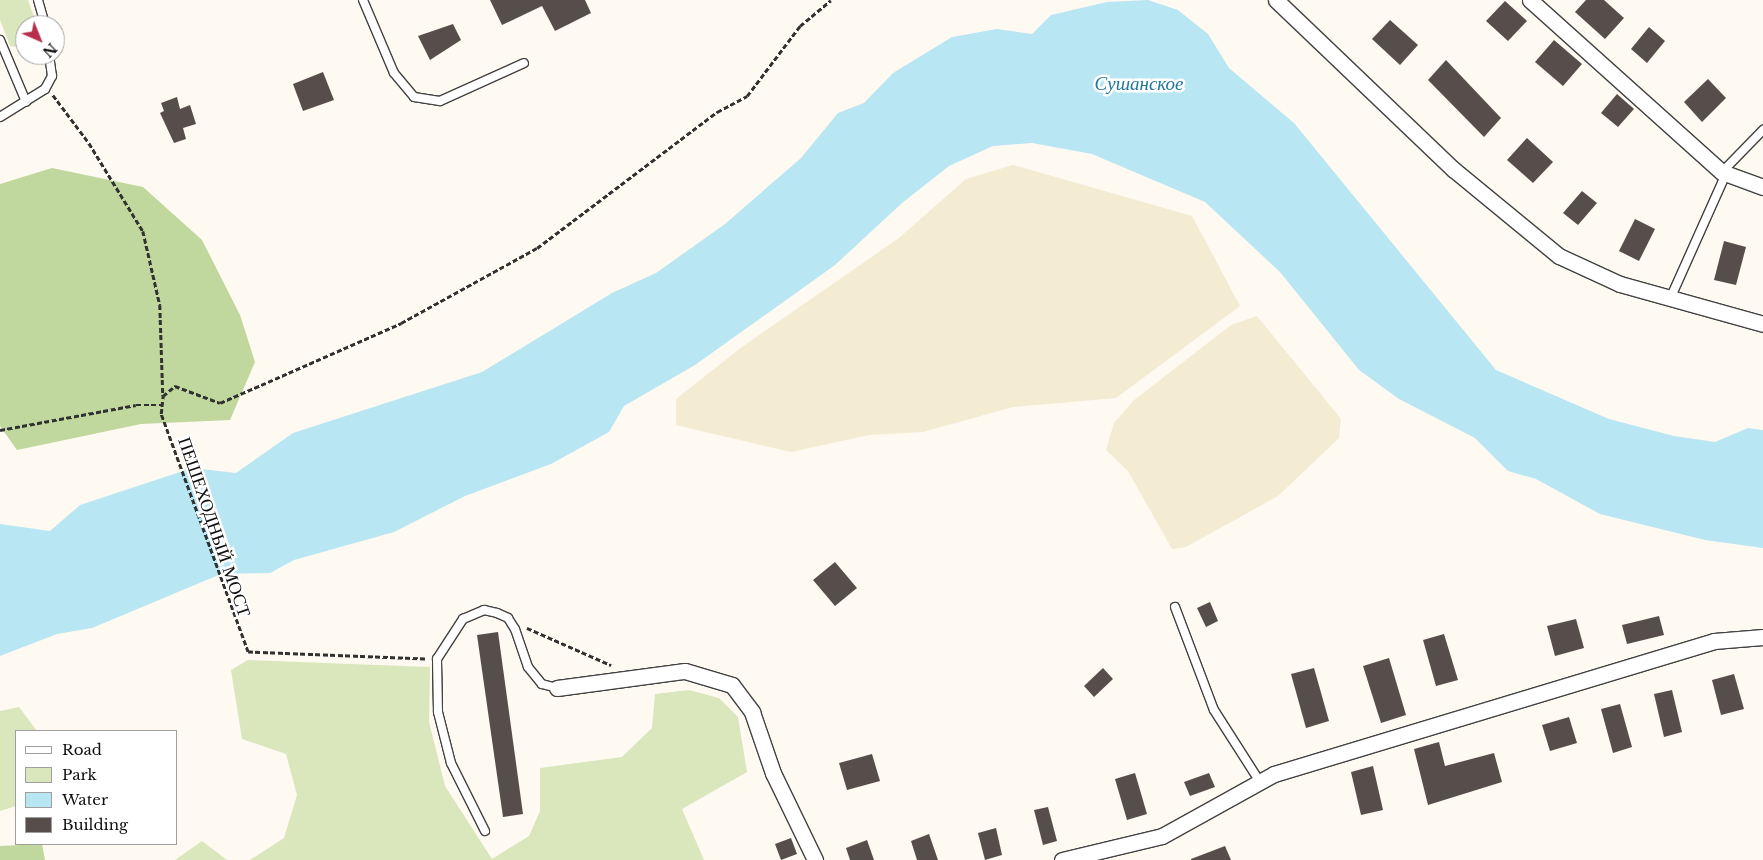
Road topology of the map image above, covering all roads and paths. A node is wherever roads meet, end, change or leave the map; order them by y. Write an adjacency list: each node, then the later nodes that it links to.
1 (38, 0): 6 (lane)
2 (363, 0): 8 (lane)
3 (831, 0): 18 (path)
4 (1276, 0): 16 (street)
5 (1530, 0): 14 (street)
6 (42, 15)
7 (0, 40): 11 (lane)
8 (524, 63)
9 (50, 65): 10 (lane)
10 (45, 89): 11 (lane); 18 (path, ПЕШЕХОДНЫЙ МОСТ)
11 (26, 102): 12 (lane)
12 (0, 117)
13 (1763, 130): 14 (lane)
14 (1724, 173): 15 (street); 16 (lane)
15 (1763, 187)
16 (1670, 299): 17 (street)
17 (1763, 324)
18 (163, 396): 19 (path, ПЕШЕХОДНЫЙ МОСТ)
19 (162, 405): 20 (path); 24 (path, ПЕШЕХОДНЫЙ МОСТ)
20 (0, 430)
21 (1175, 607): 27 (lane)
22 (508, 618): 24 (lane); 25 (path); 26 (lane)
23 (1763, 637): 27 (street)
24 (437, 659): 28 (lane)
25 (630, 676): 26 (street); 29 (street)
26 (557, 688)
27 (1260, 782): 30 (street)
28 (485, 831)
29 (815, 860)
30 (1062, 860)

